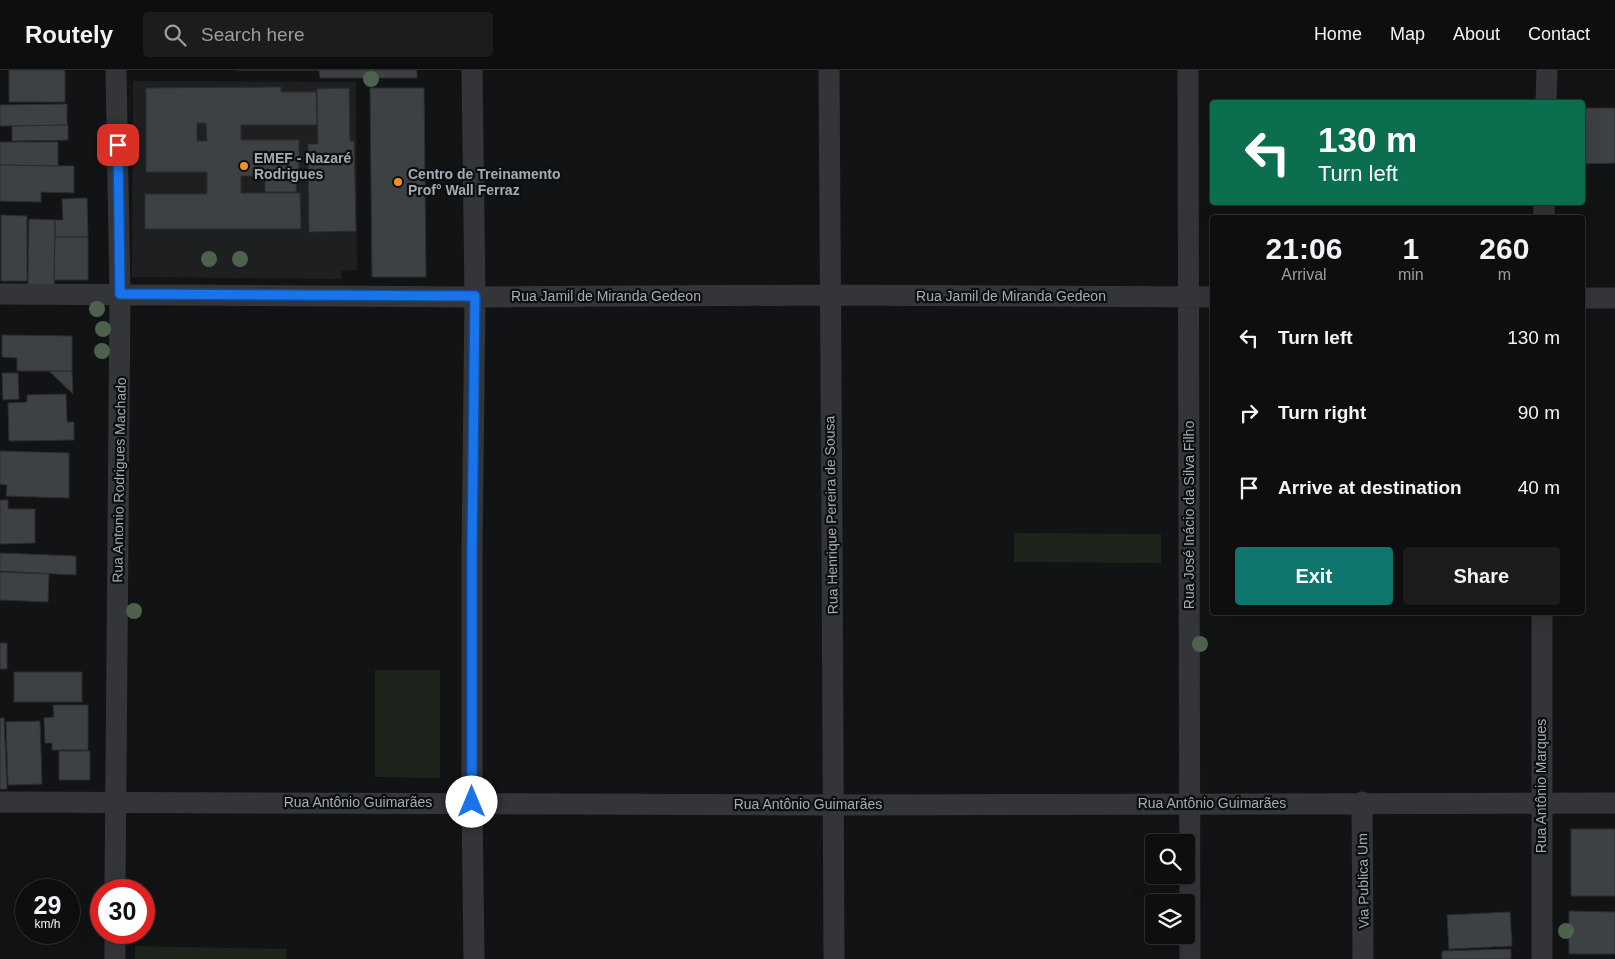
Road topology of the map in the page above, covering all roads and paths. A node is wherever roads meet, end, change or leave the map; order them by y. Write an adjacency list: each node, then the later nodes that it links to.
1 (116, 70): 8 (street, Rua Antonio Rodrigues Machado)
2 (472, 70): 10 (street)
3 (829, 70): 9 (street, Rua Henrique Pereira de Sousa)
4 (1188, 70): 11 (street, Rua José Inácio da Silva Filho)
5 (1547, 70): 6 (street)
6 (1546, 100)
7 (0, 294): 8 (street, Rua Jamil de Miranda Gedeon)
8 (120, 294): 10 (street, Rua Jamil de Miranda Gedeon); 17 (street, Rua Antonio Rodrigues Machado)
9 (829, 295): 10 (street, Rua Jamil de Miranda Gedeon); 11 (street, Rua Jamil de Miranda Gedeon); 23 (street, Rua Henrique Pereira de Sousa)
10 (475, 296): 18 (street)
11 (1188, 297): 12 (street, Rua Jamil de Miranda Gedeon); 20 (street, Rua José Inácio da Silva Filho)
12 (1210, 297)
13 (1585, 298): 14 (street)
14 (1615, 298)
15 (1542, 615): 21 (street, Rua Antônio Marques)
16 (0, 802): 17 (street, Rua Antônio Guimarães)
17 (115, 802): 18 (street, Rua Antônio Guimarães); 24 (street, Rua Antonio Rodrigues Machado)
18 (472, 802): 23 (street, Rua Antônio Guimarães); 27 (street)
19 (1362, 802): 20 (street, Rua Antônio Guimarães); 21 (street, Rua Antônio Guimarães); 30 (street, Via Publica Um)
20 (1190, 803): 23 (street, Rua Antônio Guimarães); 29 (street, Rua José Inácio da Silva Filho)
21 (1541, 803): 22 (street, Rua Antônio Guimarães); 31 (street, Rua Antônio Marques)
22 (1615, 803)
23 (834, 804): 28 (street, Rua Henrique Pereira de Sousa)
24 (115, 879)
25 (115, 944): 26 (street)
26 (115, 959)
27 (474, 959)
28 (834, 959)
29 (1190, 959)
30 (1363, 959)
31 (1542, 959)

